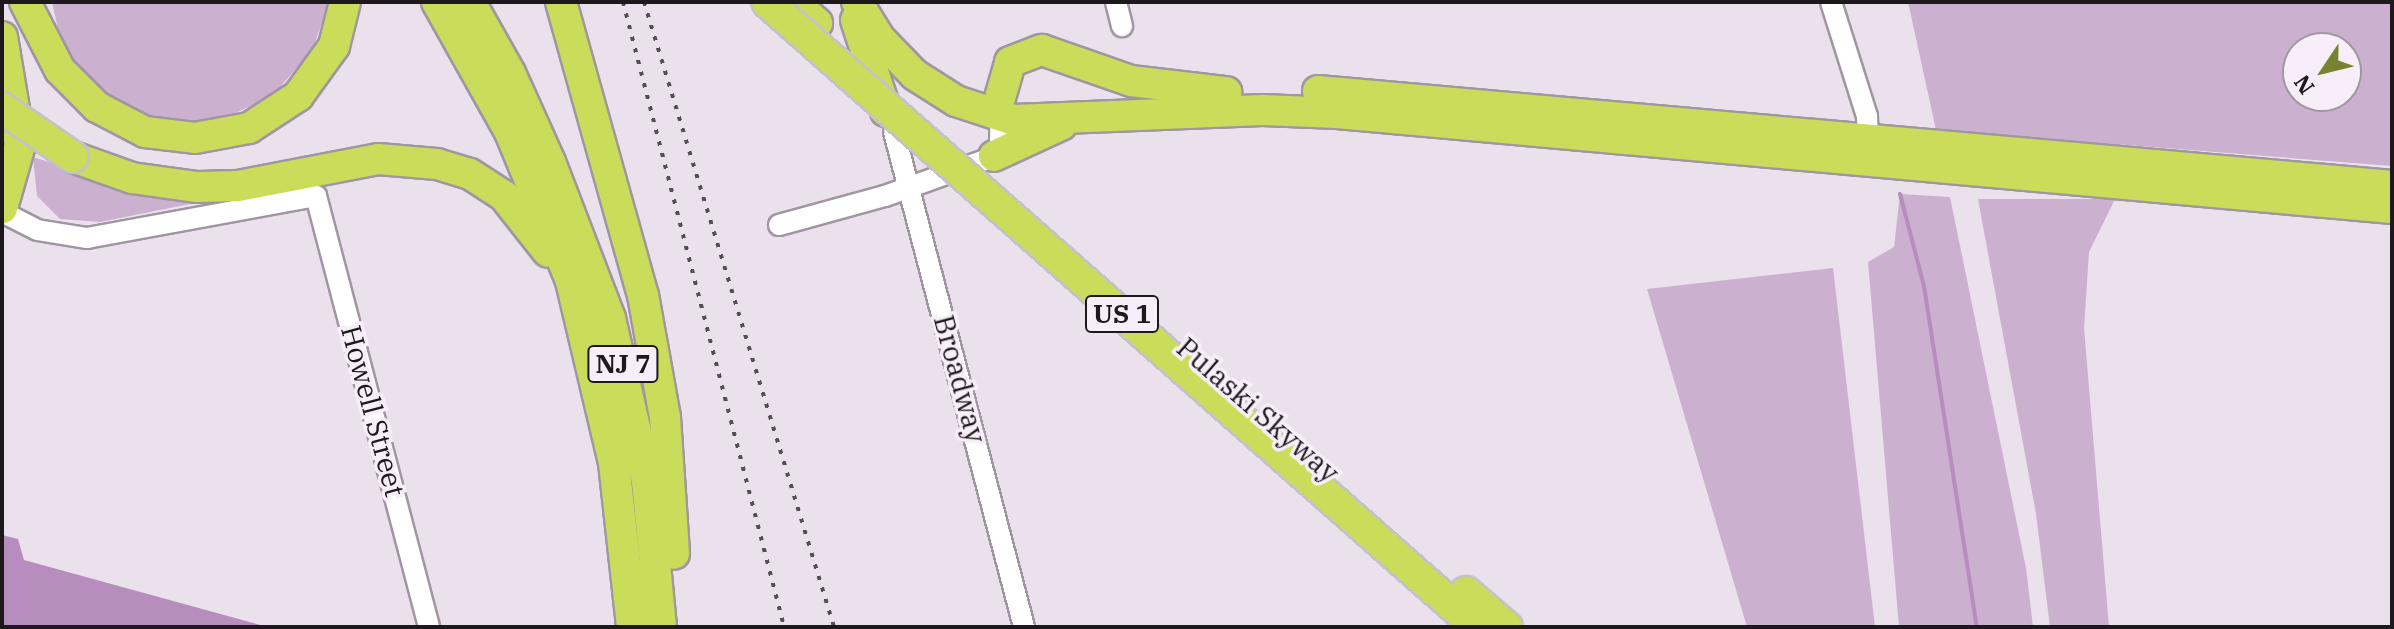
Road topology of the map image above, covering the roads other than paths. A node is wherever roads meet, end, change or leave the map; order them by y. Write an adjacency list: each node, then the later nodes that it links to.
1 (25, 2): 2 (highway)
2 (345, 2)
3 (437, 2): 29 (highway, NJ 7)
4 (457, 2): 19 (highway, NJ 7)
5 (470, 2): 19 (highway)
6 (561, 2): 33 (highway)
7 (767, 2): 35 (highway, Pulaski Skyway / US 1, bridge)
8 (793, 2): 36 (highway, Pulaski Skyway / US 1, bridge)
9 (854, 2): 16 (highway); 21 (highway)
10 (879, 2): 18 (highway)
11 (1116, 2): 13 (street)
12 (1831, 2): 22 (street)
13 (1122, 26)
14 (2, 37): 27 (highway)
15 (1226, 92): 18 (highway); 18 (highway); 22 (highway)
16 (956, 101): 18 (highway); 21 (highway)
17 (2, 108): 29 (highway, bridge)
18 (1001, 108): 20 (highway); 23 (street)
19 (528, 116): 32 (highway, NJ 7)
20 (1072, 120): 22 (highway); 23 (highway)
21 (894, 132): 25 (street, Broadway)
22 (1868, 150): 24 (highway); 26 (highway)
23 (994, 156): 25 (street)
24 (2392, 186)
25 (910, 187): 28 (street); 34 (street, Broadway)
26 (2392, 208)
27 (2, 210): 30 (street, Howell Street)
28 (779, 225)
29 (582, 328): 31 (highway, NJ 7)
30 (429, 627)
31 (632, 627)
32 (661, 627)
33 (673, 627)
34 (1024, 627)
35 (1477, 627)
36 (1507, 627)

